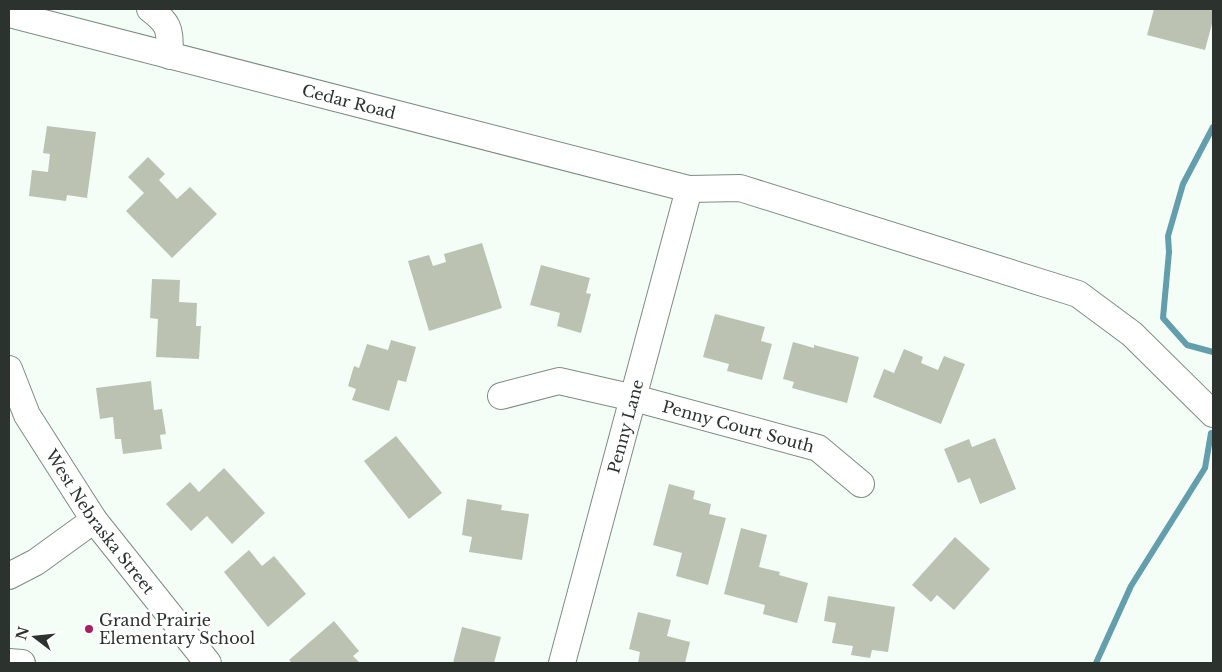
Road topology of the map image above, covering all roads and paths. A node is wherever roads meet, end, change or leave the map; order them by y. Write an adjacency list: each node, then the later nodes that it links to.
1 (150, 9): 3 (street)
2 (9, 14): 3 (street, Cedar Road)
3 (170, 56): 4 (street, Cedar Road)
4 (689, 189): 7 (street, Penny Lane); 8 (street, Cedar Road)
5 (9, 369): 10 (street, West Nebraska Street)
6 (501, 396): 7 (street, Penny Court South)
7 (634, 398): 9 (street, Penny Court South); 15 (street, Penny Lane)
8 (1213, 414)
9 (861, 484)
10 (94, 520): 11 (street); 14 (street, West Nebraska Street)
11 (9, 576)
12 (9, 662): 13 (street)
13 (22, 663)
14 (208, 663)
15 (562, 663)

